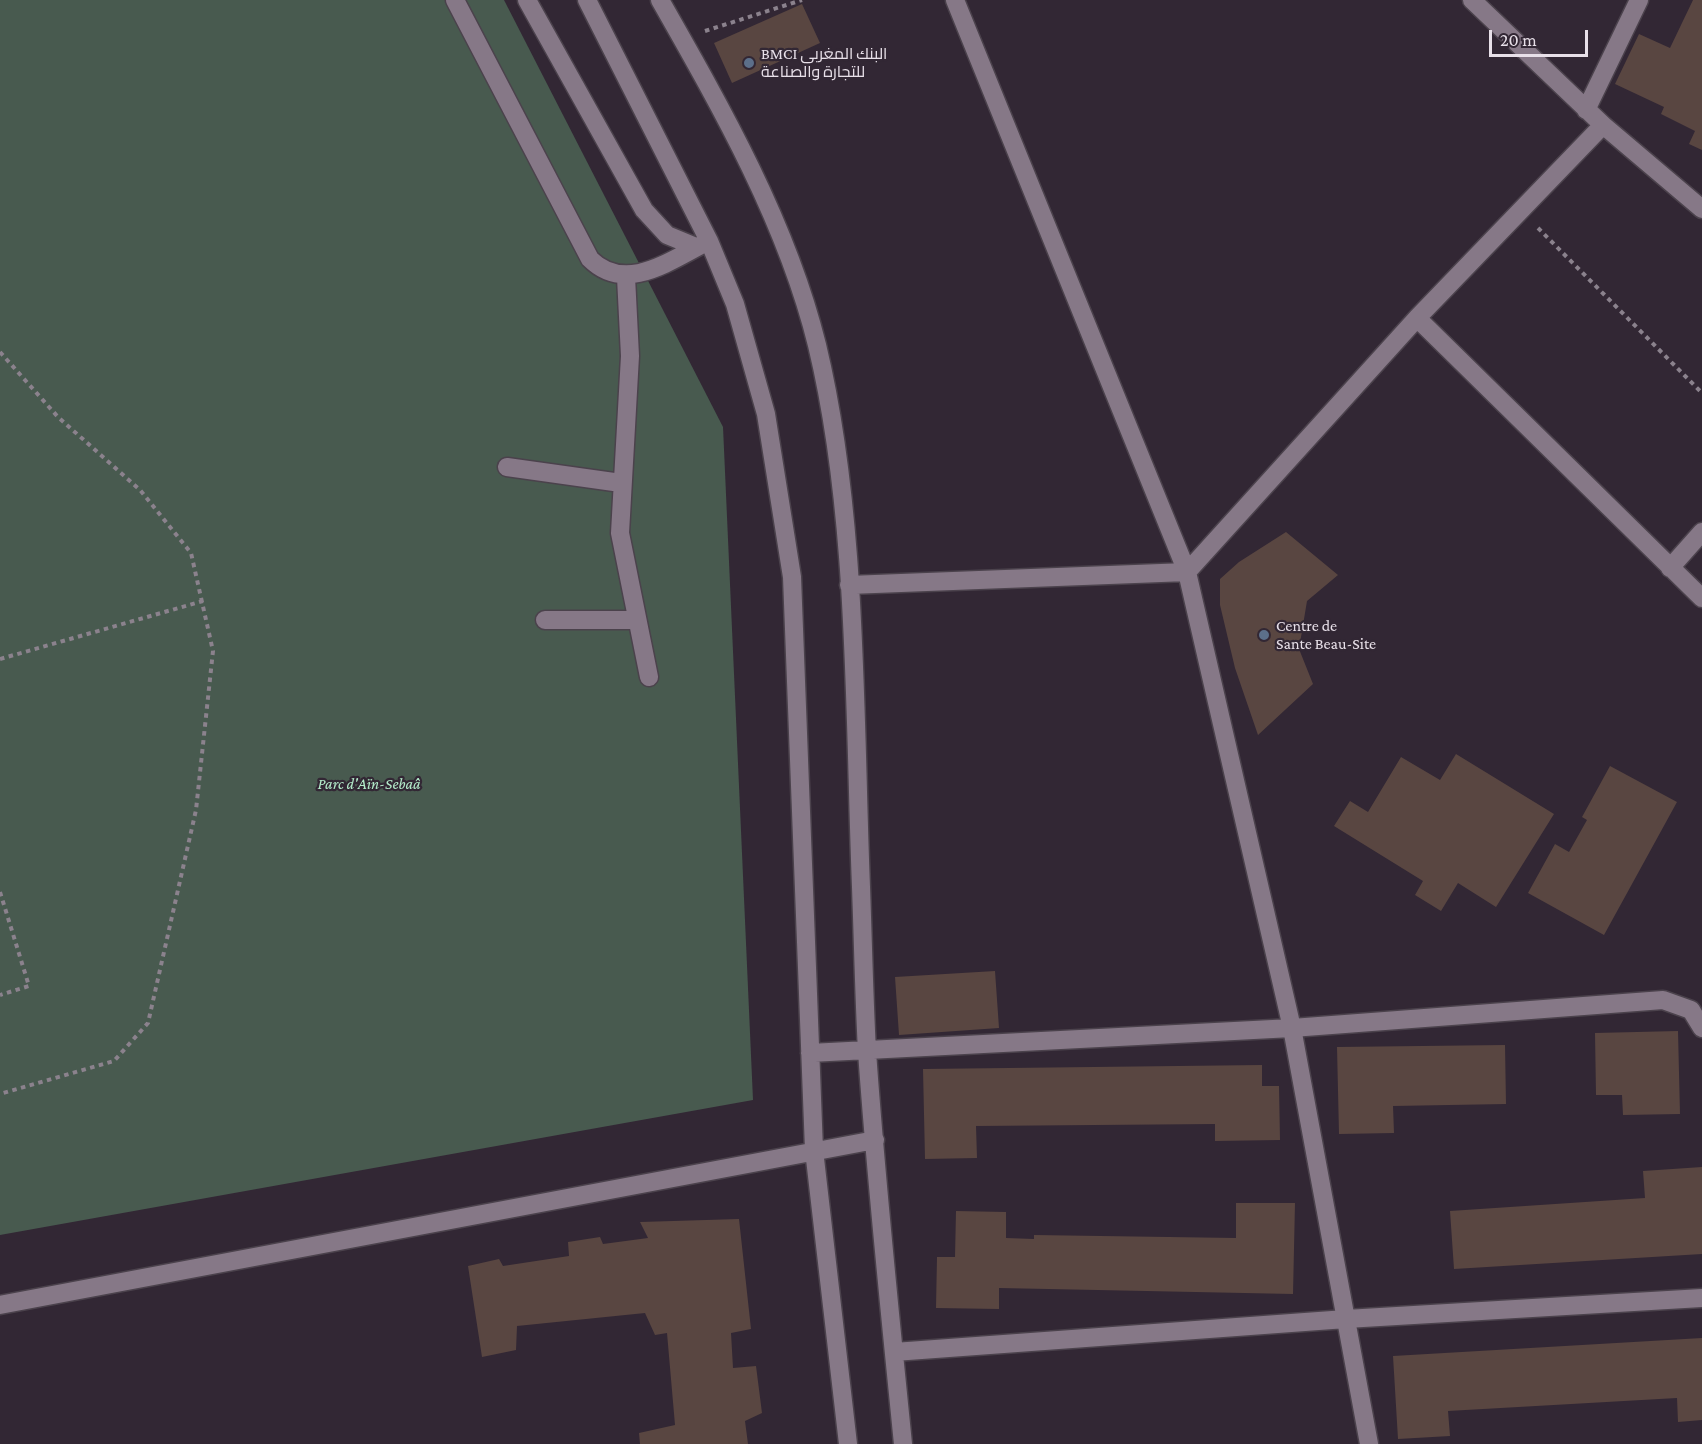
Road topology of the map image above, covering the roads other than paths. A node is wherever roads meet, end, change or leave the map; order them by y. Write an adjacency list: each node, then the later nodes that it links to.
1 (455, 0): 12 (street)
2 (527, 0): 11 (street)
3 (587, 0): 11 (street)
4 (660, 0): 19 (street)
5 (955, 0): 18 (street)
6 (1472, 0): 8 (street)
7 (1639, 0): 8 (street)
8 (1586, 110): 9 (street)
9 (1603, 125): 10 (street); 13 (street)
10 (1702, 209)
11 (703, 244): 12 (street); 27 (street)
12 (626, 277): 15 (street)
13 (1417, 318): 17 (street); 18 (street)
14 (507, 467): 15 (street)
15 (621, 483): 22 (street)
16 (1702, 532): 17 (street)
17 (1670, 568): 20 (street)
18 (1186, 572): 19 (street); 24 (street)
19 (849, 585): 26 (street)
20 (1702, 598)
21 (545, 620): 22 (street)
22 (637, 620): 23 (street)
23 (649, 677)
24 (1292, 1028): 25 (street); 26 (street); 32 (street)
25 (1702, 1028)
26 (867, 1051): 27 (street); 28 (street)
27 (810, 1053): 29 (street)
28 (875, 1140): 29 (street); 33 (street)
29 (814, 1150): 31 (street); 34 (street)
30 (1702, 1298): 32 (street)
31 (0, 1305)
32 (1346, 1320): 33 (street); 36 (street)
33 (894, 1352): 35 (street)
34 (848, 1444)
35 (903, 1444)
36 (1369, 1444)

